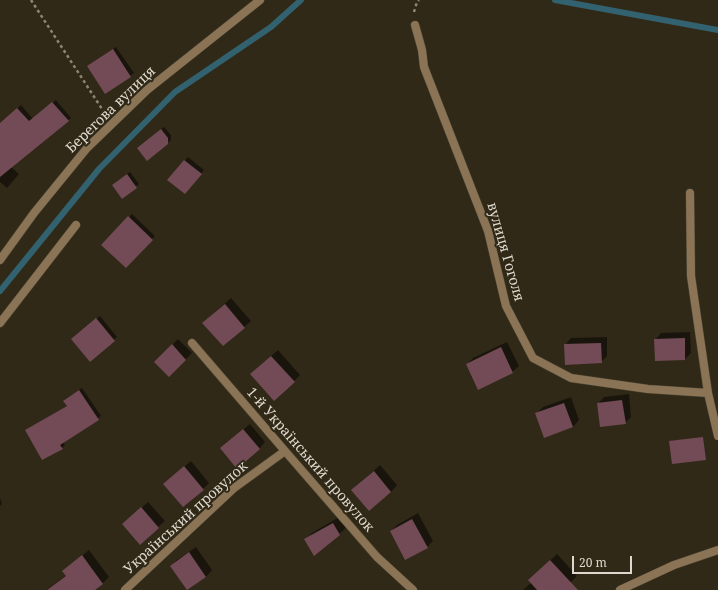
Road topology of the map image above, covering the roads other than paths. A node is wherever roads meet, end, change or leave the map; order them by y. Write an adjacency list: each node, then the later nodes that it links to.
1 (260, 0): 5 (street, Берегова вулиця)
2 (415, 25): 8 (street, вулиця Гоголя)
3 (690, 193): 8 (street)
4 (76, 225): 6 (street)
5 (0, 260)
6 (0, 323)
7 (192, 343): 10 (street, 1-й Український провулок)
8 (708, 393): 9 (street)
9 (718, 436)
10 (285, 451): 12 (street, Український провулок); 13 (street, 1-й Український провулок)
11 (718, 550): 14 (street)
12 (125, 590)
13 (413, 590)
14 (620, 590)

